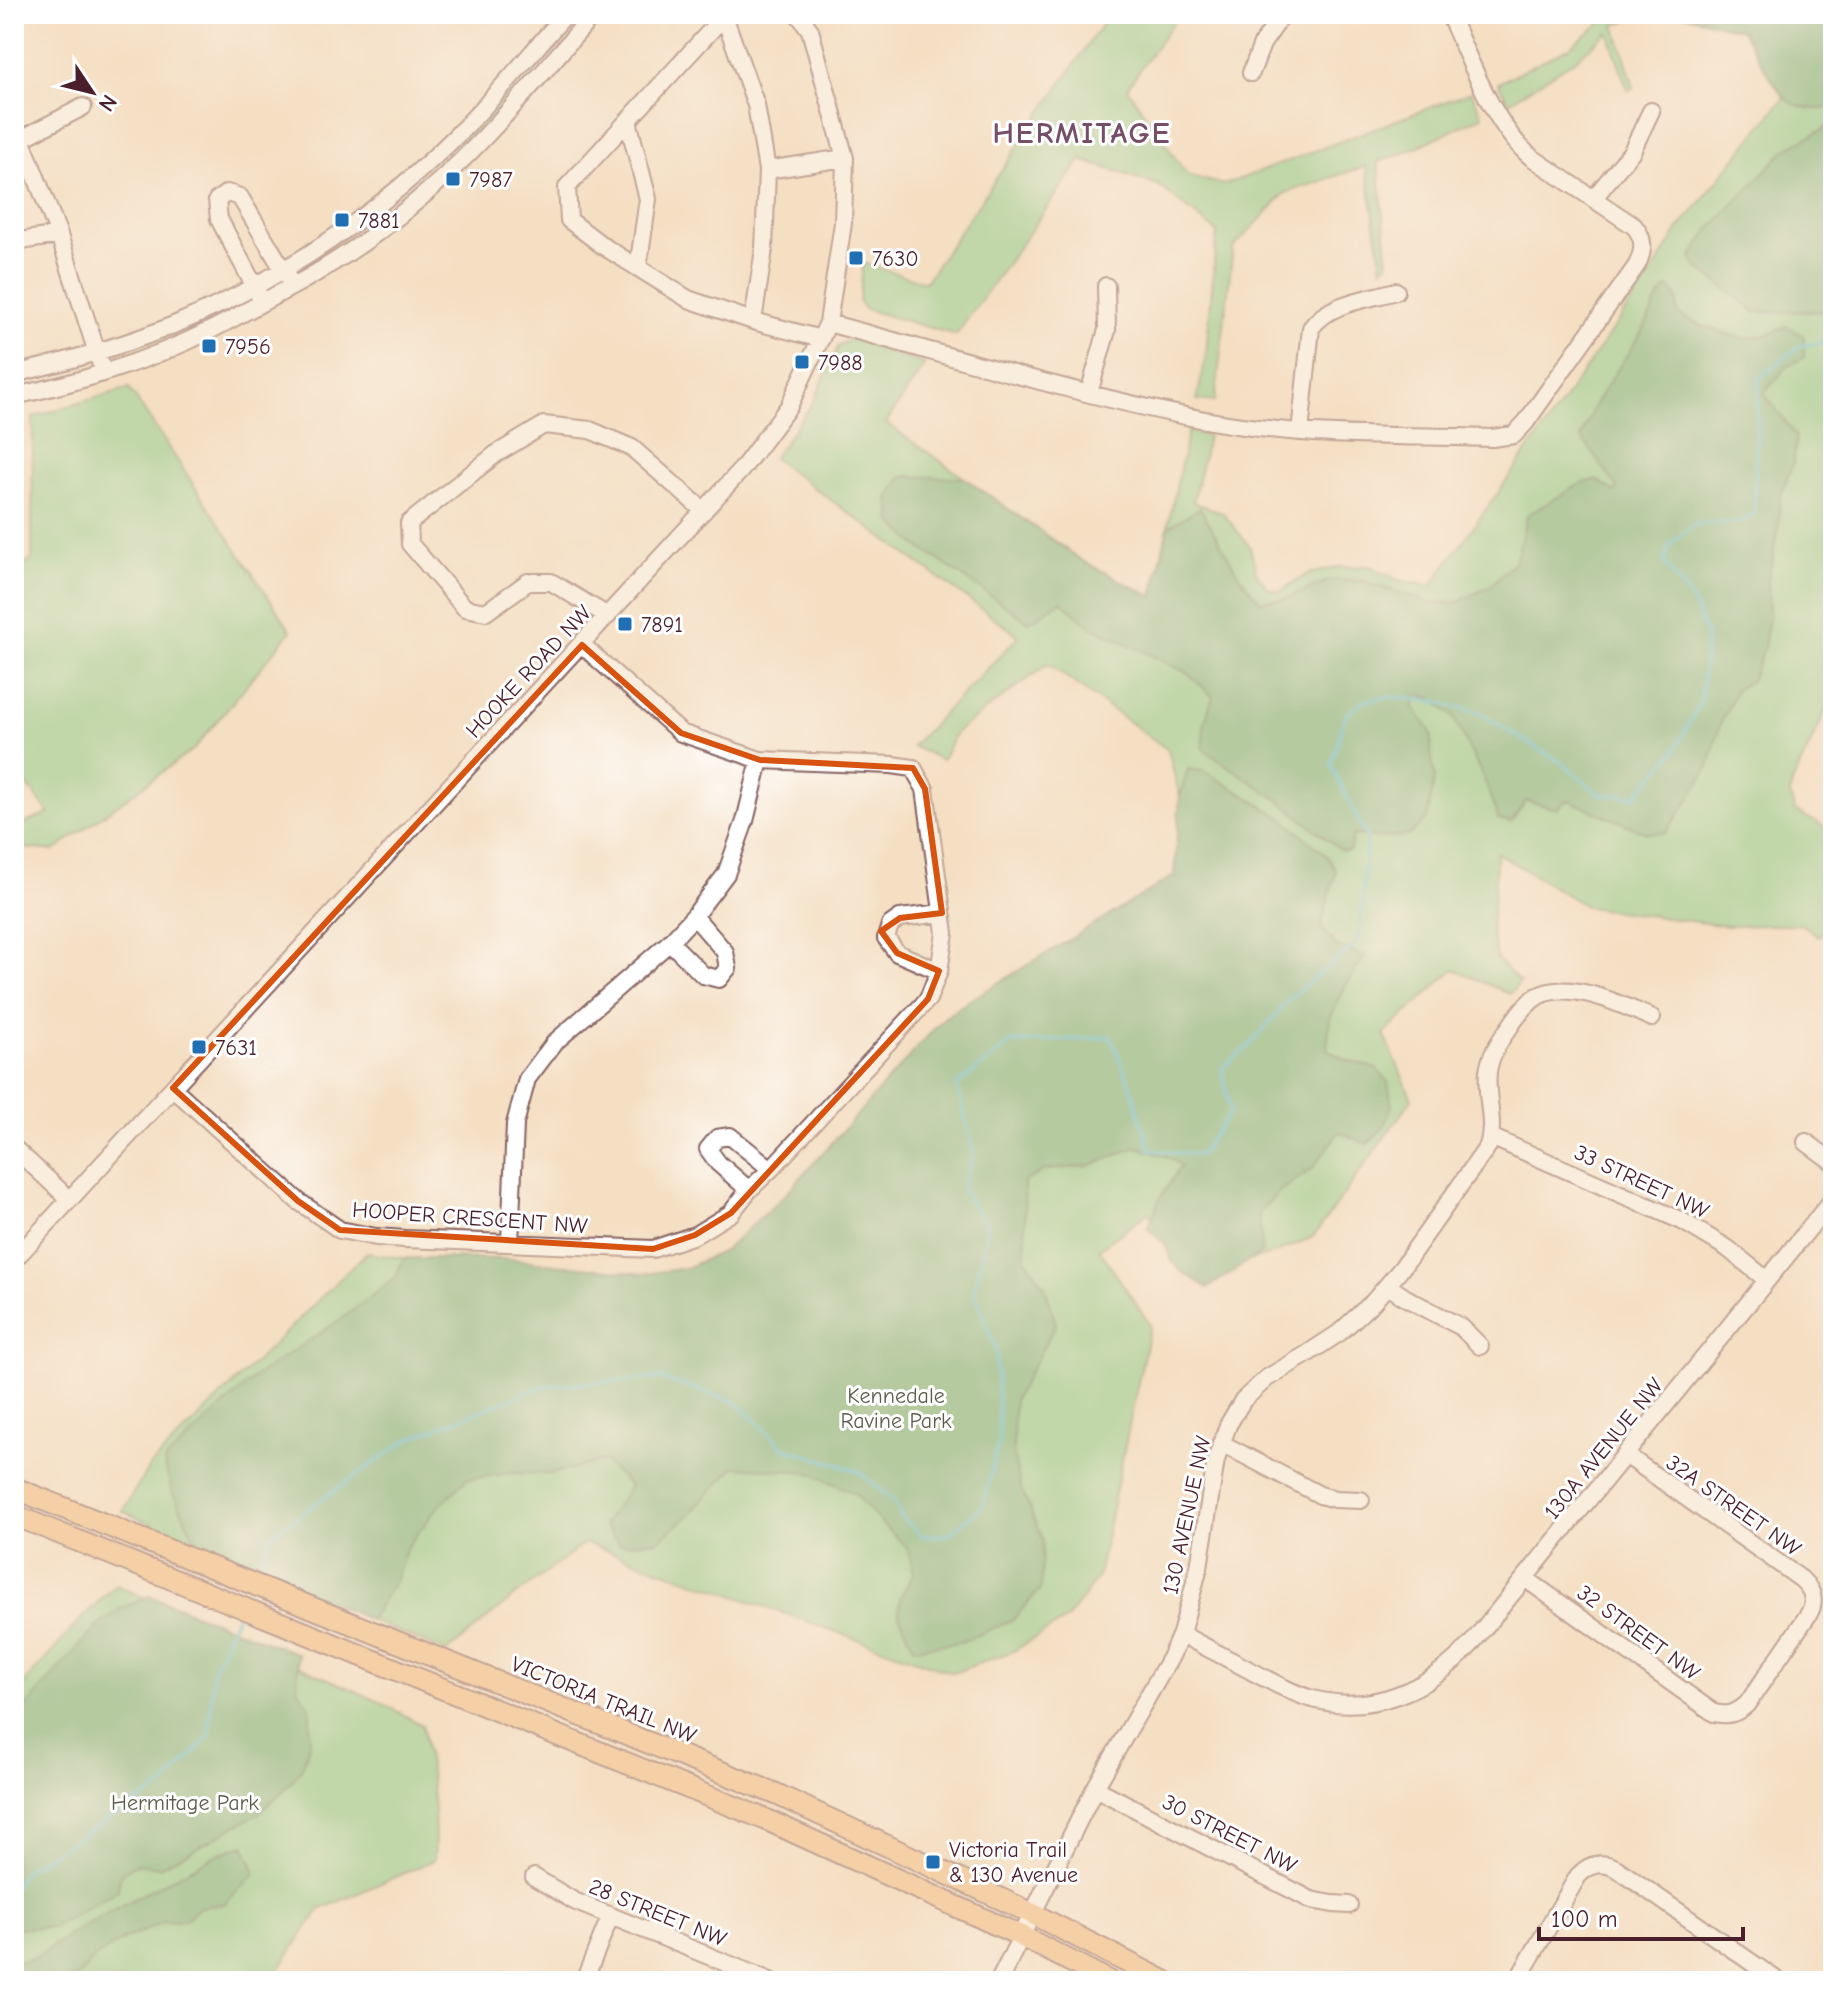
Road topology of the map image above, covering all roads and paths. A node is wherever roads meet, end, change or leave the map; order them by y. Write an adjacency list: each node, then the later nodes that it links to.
1 (566, 14): 18 (street)
2 (594, 14): 20 (street)
3 (798, 14): 12 (street, HOOKE ROAD NW)
4 (1283, 14): 7 (street)
5 (1449, 14): 14 (street)
6 (725, 15): 10 (street); 13 (street)
7 (1251, 73)
8 (83, 107): 11 (street)
9 (1651, 111): 14 (street)
10 (628, 121): 17 (street); 17 (street)
11 (18, 133): 15 (street)
12 (845, 158): 13 (street); 25 (street, HOOKE ROAD NW)
13 (767, 170): 24 (street)
14 (1594, 198): 32 (street)
15 (59, 235): 16 (street); 27 (street)
16 (14, 242)
17 (638, 268): 24 (street)
18 (284, 270): 19 (street); 19 (street); 20 (street)
19 (255, 285): 23 (street); 27 (street)
20 (293, 286): 23 (street)
21 (1106, 286): 30 (street)
22 (1396, 291): 32 (street)
23 (263, 302): 28 (street)
24 (753, 321): 26 (street)
25 (828, 323): 26 (street, HOOKE ROAD NW); 30 (street)
26 (821, 339): 33 (street, HOOKE ROAD NW)
27 (97, 352): 28 (street); 29 (street)
28 (102, 372): 31 (street)
29 (14, 374)
30 (1089, 393): 32 (street)
31 (14, 396)
32 (1300, 432)
33 (704, 511): 34 (street, HOOKE ROAD NW); 34 (street)
34 (608, 616): 35 (street, HOOKE ROAD NW)
35 (582, 645): 36 (street, HOOPER CRESCENT NW); 42 (street, HOOKE ROAD NW)
36 (760, 760): 37 (street, HOOPER CRESCENT NW); 38 (street)
37 (942, 913): 40 (street, HOOPER CRESCENT NW); 40 (street)
38 (694, 916): 39 (street); 39 (street)
39 (670, 942): 51 (street)
40 (939, 971): 47 (street, HOOPER CRESCENT NW)
41 (1652, 1018): 43 (street)
42 (173, 1088): 49 (street, HOOKE ROAD NW); 51 (street, HOOPER CRESCENT NW)
43 (1491, 1137): 53 (street, 33 STREET NW); 54 (street, 130 AVENUE NW)
44 (1806, 1142): 46 (street)
45 (14, 1148): 49 (street)
46 (1833, 1162)
47 (771, 1169): 48 (street, HOOPER CRESCENT NW); 48 (street)
48 (749, 1190): 51 (street, HOOPER CRESCENT NW)
49 (69, 1199): 52 (street, HOOKE ROAD NW)
50 (1833, 1199): 53 (street, 130A AVENUE NW)
51 (510, 1243)
52 (14, 1260)
53 (1767, 1280): 57 (street, 130A AVENUE NW)
54 (1388, 1286): 55 (street); 56 (street, 130 AVENUE NW)
55 (1480, 1346)
56 (1221, 1443): 59 (street); 62 (street, 130 AVENUE NW)
57 (1626, 1455): 61 (street, 130A AVENUE NW); 63 (street, 32A STREET NW)
58 (20, 1489): 67 (main road, VICTORIA TRAIL NW)
59 (1361, 1500)
60 (14, 1515): 69 (main road)
61 (1526, 1579): 62 (street, 130A AVENUE NW); 63 (street, 32 STREET NW)
62 (1181, 1634): 64 (street, 130 AVENUE NW)
63 (1729, 1715)
64 (1095, 1788): 66 (street, 30 STREET NW); 67 (street, 130 AVENUE NW)
65 (534, 1877): 68 (street, 28 STREET NW)
66 (1349, 1905)
67 (1031, 1913): 69 (street, 130 AVENUE NW); 74 (main road, VICTORIA TRAIL NW)
68 (610, 1917): 70 (street); 71 (street, 28 STREET NW)
69 (1021, 1936): 72 (street, 130 AVENUE NW); 73 (main road)
70 (584, 1981)
71 (770, 1981)
72 (999, 1981)
73 (1109, 1981)
74 (1164, 1981)
75 (1517, 1981): 76 (street)
76 (1778, 1981)

